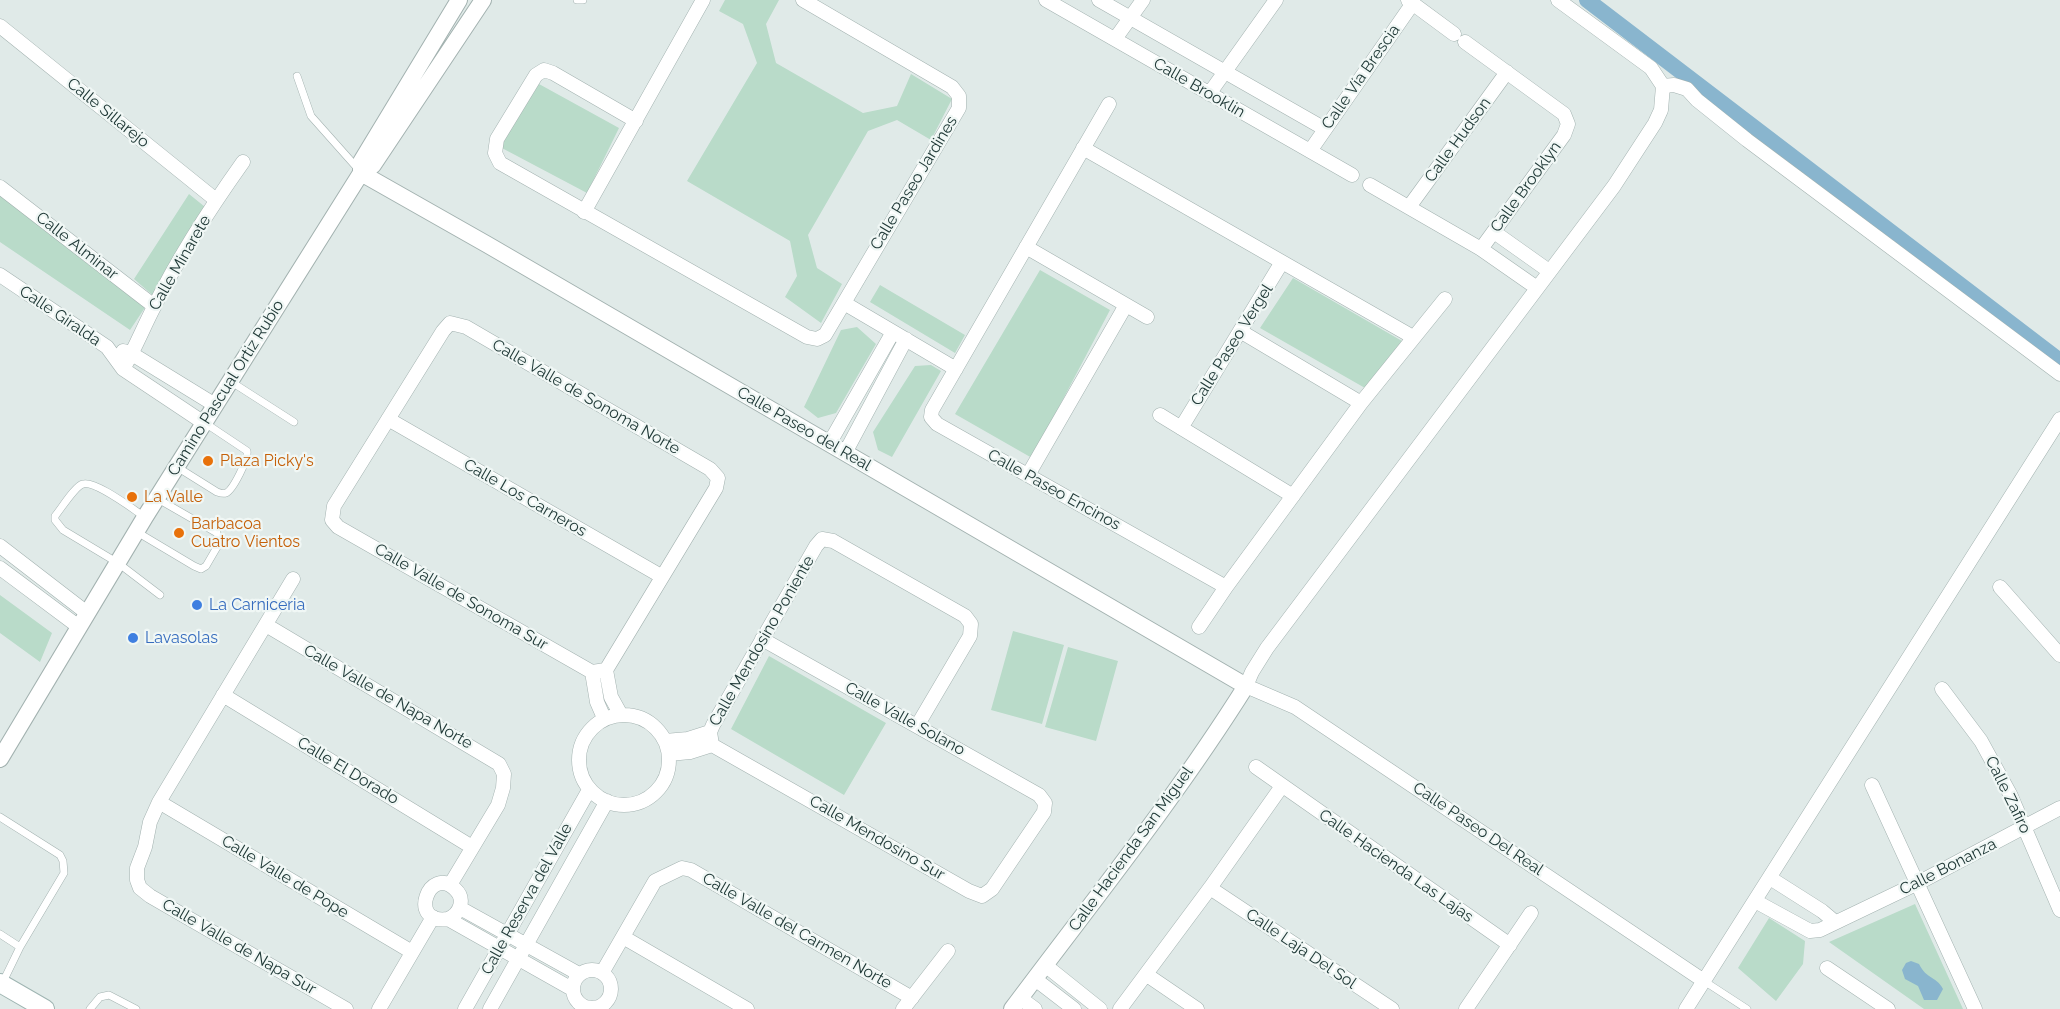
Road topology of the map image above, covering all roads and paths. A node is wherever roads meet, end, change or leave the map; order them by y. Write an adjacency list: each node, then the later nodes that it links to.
1 (459, 0): 27 (street, Camino Pascual Ortiz Rubio)
2 (483, 0): 27 (street, Camino Pascual Ortiz Rubio)
3 (577, 0): 4 (lane)
4 (583, 0)
5 (703, 0): 22 (street)
6 (803, 0): 42 (street, Calle Paseo Jardines)
7 (1047, 0): 15 (street, Calle Brooklin)
8 (1099, 0): 13 (street, Calle Brooklin)
9 (1143, 0): 13 (street)
10 (1276, 0): 16 (street)
11 (1558, 0): 19 (street)
12 (1411, 2): 17 (street, Calle Vía Brescia); 23 (street, Calle Vía Brescia)
13 (1130, 18): 15 (street); 16 (street, Calle Brooklin)
14 (0, 26): 31 (street, Calle Sillarejo)
15 (1115, 39): 20 (street, Calle Brooklin)
16 (1224, 71): 20 (street); 23 (street, Calle Brooklin)
17 (1507, 72): 32 (street, Calle Hudson); 34 (street, Calle Brooklyn)
18 (297, 76): 27 (lane)
19 (1663, 86): 38 (street); 54 (street)
20 (1209, 94): 25 (street, Calle Brooklin)
21 (1109, 104): 24 (street, Calle Paseo Encinos)
22 (636, 121): 33 (street); 33 (street, Calle Paseo Jardines)
23 (1325, 129): 25 (street, Calle Vía Brescia)
24 (1083, 148): 35 (street, Calle Paseo Encinos); 37 (street)
25 (1310, 151): 28 (street, Calle Brooklin)
26 (243, 162): 31 (street, Calle Minarete)
27 (361, 173): 55 (street, Camino Pascual Ortiz Rubio); 64 (street, Calle Paseo del Real)
28 (1352, 175)
29 (1370, 185): 32 (street)
30 (0, 187): 44 (street, Calle Alminar)
31 (216, 200): 44 (street, Calle Minarete)
32 (1409, 207): 36 (street)
33 (584, 212): 42 (street, Calle Paseo Jardines)
34 (1494, 232): 36 (street, Calle Brooklyn); 38 (street)
35 (1026, 247): 43 (street); 53 (street, Calle Paseo Encinos)
36 (1481, 249): 40 (street)
37 (1282, 262): 46 (street, Calle Paseo Vergel); 48 (street)
38 (1549, 271): 40 (street)
39 (0, 275): 50 (street, Calle Giralda)
40 (1537, 288): 88 (street)
41 (1445, 299): 48 (street)
42 (844, 303): 47 (street)
43 (1126, 305): 45 (street); 67 (street)
44 (154, 306): 51 (street, Calle Minarete)
45 (1147, 316)
46 (1240, 331): 56 (street); 63 (street, Calle Paseo Vergel)
47 (893, 332): 49 (street); 64 (street)
48 (1413, 337): 56 (street)
49 (906, 339): 53 (street); 65 (street)
50 (107, 347): 51 (street); 52 (street, Calle Giralda)
51 (132, 354): 52 (street, Calle Minarete); 57 (street)
52 (123, 369): 62 (street, Calle Giralda)
53 (956, 369): 67 (street, Calle Paseo Encinos)
54 (2060, 374)
55 (230, 381): 57 (street, Camino Pascual Ortiz Rubio); 61 (lane)
56 (1361, 403): 68 (street)
57 (216, 405): 62 (street, Camino Pascual Ortiz Rubio)
58 (1160, 416): 63 (street)
59 (388, 419): 76 (street, Calle Los Carneros); 76 (street, Calle Valle de Sonoma Norte); 87 (street, Calle Valle de Sonoma Sur)
60 (2060, 419): 108 (street)
61 (294, 422)
62 (204, 423): 66 (street, Camino Pascual Ortiz Rubio); 66 (lane)
63 (1181, 428): 68 (street)
64 (829, 444): 65 (street, Calle Paseo del Real)
65 (845, 453): 88 (street, Calle Paseo del Real)
66 (177, 467): 69 (street, Camino Pascual Ortiz Rubio)
67 (1028, 475): 79 (street, Calle Paseo Encinos)
68 (1293, 496): 79 (street)
69 (157, 499): 70 (street, Camino Pascual Ortiz Rubio); 71 (lane)
70 (146, 517): 71 (street, Camino Pascual Ortiz Rubio); 73 (lane)
71 (137, 532): 73 (street, Camino Pascual Ortiz Rubio)
72 (0, 546): 75 (street)
73 (118, 563): 81 (lane); 82 (street, Camino Pascual Ortiz Rubio)
74 (0, 568): 78 (street)
75 (34, 572): 78 (street); 82 (street)
76 (662, 576): 87 (street)
77 (293, 579): 83 (street)
78 (25, 587): 82 (street)
79 (1226, 587): 84 (street)
80 (2000, 587): 86 (street)
81 (160, 595)
82 (83, 620): 96 (street, Camino Pascual Ortiz Rubio)
83 (266, 625): 90 (street); 107 (street, Calle Valle de Napa Norte)
84 (1199, 627)
85 (762, 639): 93 (street, Calle Valle Solano); 93 (street, Calle Mendosino Poniente); 94 (street, Calle Mendosino Poniente)
86 (2060, 655)
87 (599, 671): 91 (street); 92 (street)
88 (1246, 686): 129 (street, Calle Hacienda San Miguel); 135 (street, Calle Paseo Del Real)
89 (1942, 689): 106 (street, Calle Zafiro)
90 (223, 696): 102 (street); 107 (street, Calle El Dorado)
91 (621, 715): 92 (street); 95 (street)
92 (604, 718): 100 (street)
93 (917, 726): 103 (street, Calle Valle Solano)
94 (711, 738): 95 (street); 103 (street, Calle Mendosino Sur)
95 (667, 747): 101 (street)
96 (0, 759)
97 (1256, 767): 99 (street, Calle Hacienda Las Lajas)
98 (1872, 784): 109 (street)
99 (1282, 786): 111 (street); 123 (street, Calle Hacienda Las Lajas)
100 (589, 790): 101 (street); 120 (street, Calle Reserva del Valle)
101 (607, 801): 122 (street, Calle Reserva del Valle)
102 (159, 802): 127 (street, Calle Valle de Pope); 144 (street, Calle Valle de Napa Sur)
103 (1045, 803)
104 (2060, 808): 106 (street, Calle Bonanza)
105 (0, 818): 124 (lane)
106 (2024, 827): 109 (street, Calle Bonanza); 114 (street, Calle Zafiro)
107 (472, 847): 110 (street)
108 (1770, 878): 112 (street); 118 (street)
109 (1918, 884): 118 (street, Calle Bonanza); 159 (street)
110 (450, 885): 113 (street); 116 (street)
111 (1210, 888): 133 (street); 154 (street, Calle Laja Del Sol)
112 (1755, 901): 118 (street, Calle Bonanza); 135 (street)
113 (460, 908): 117 (street); 120 (street)
114 (2060, 910)
115 (1531, 913): 123 (street)
116 (433, 917): 117 (street); 127 (street)
117 (448, 919): 125 (street)
118 (1835, 922)
119 (0, 934): 124 (lane)
120 (508, 935): 122 (street); 125 (street, Calle Reserva del Valle)
121 (623, 937): 131 (street); 138 (street, Calle Valle del Carmen Norte); 148 (street)
122 (526, 945): 128 (street, Calle Reserva del Valle); 132 (street)
123 (1510, 945): 155 (street)
124 (20, 947): 136 (lane)
125 (500, 948): 128 (street); 146 (street, Calle Reserva del Valle)
126 (948, 951): 138 (street)
127 (412, 952): 145 (street)
128 (518, 958): 137 (street); 147 (street, Calle Reserva del Valle)
129 (1046, 965): 134 (street, Calle Hacienda San Miguel); 151 (street)
130 (1827, 968): 158 (street)
131 (602, 973): 132 (street); 140 (street)
132 (579, 974): 137 (street)
133 (1147, 975): 152 (street); 153 (street)
134 (1035, 979): 139 (street, Calle Hacienda San Miguel); 150 (street)
135 (1704, 981): 156 (street); 157 (lane)
136 (1, 983): 141 (main road)
137 (572, 989): 140 (street)
138 (907, 1003)
139 (1016, 1004): 149 (street)
140 (582, 1008)
141 (45, 1009)
142 (90, 1009): 143 (lane)
143 (136, 1009)
144 (346, 1009)
145 (379, 1009)
146 (465, 1009)
147 (490, 1009)
148 (747, 1009)
149 (1035, 1009)
150 (1074, 1009)
151 (1100, 1009)
152 (1120, 1009)
153 (1197, 1009)
154 (1392, 1009)
155 (1466, 1009)
156 (1686, 1009)
157 (1747, 1009)
158 (1888, 1009)
159 (1975, 1009)

